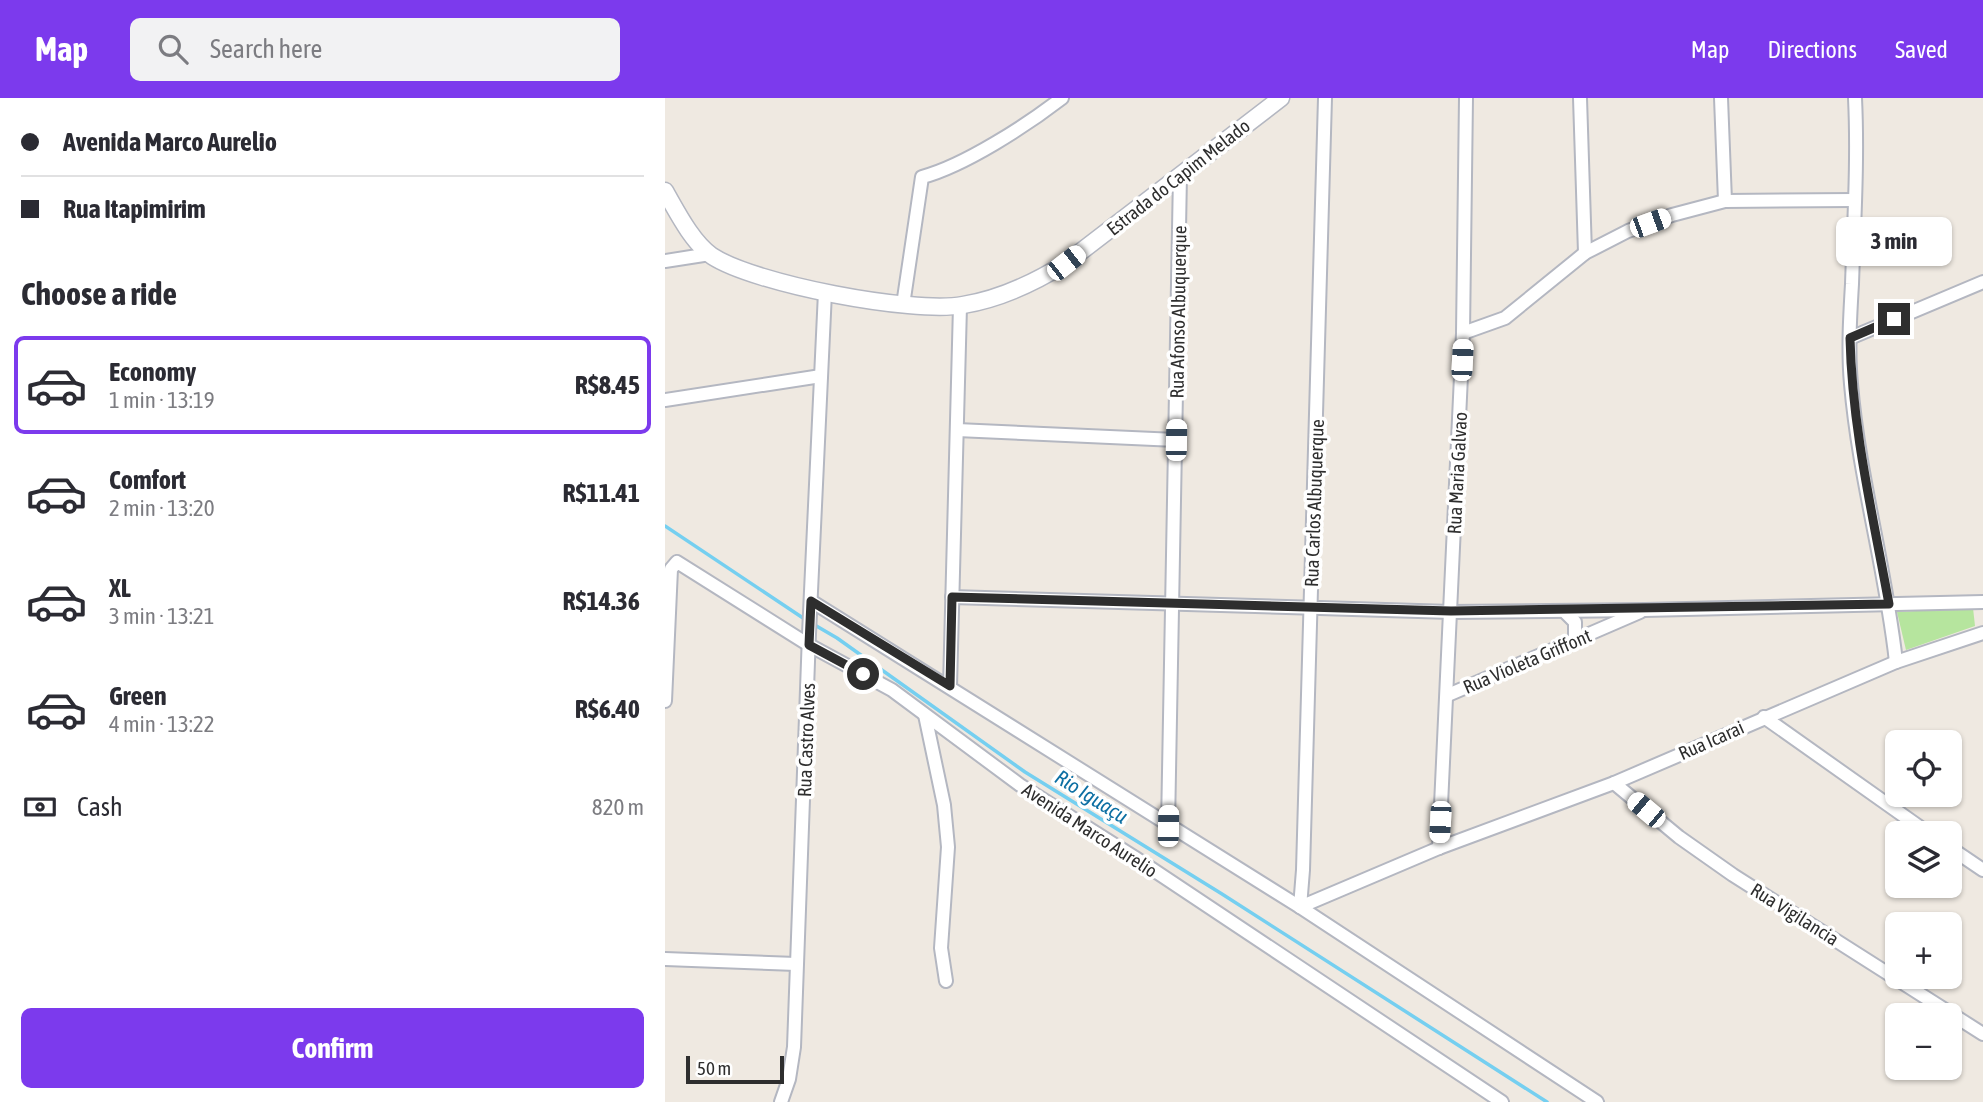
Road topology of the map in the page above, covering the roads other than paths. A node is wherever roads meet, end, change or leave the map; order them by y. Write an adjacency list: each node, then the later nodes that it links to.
1 (1062, 98): 17 (street)
2 (1281, 98): 8 (street, Estrada do Capim Melado)
3 (1325, 98): 30 (street, Rua Carlos Albuquerque)
4 (1466, 98): 19 (street, Rua Maria Galvao)
5 (1580, 98): 12 (street)
6 (1721, 98): 11 (street)
7 (1855, 98): 10 (street)
8 (1180, 175): 18 (street, Estrada do Capim Melado); 24 (street, Rua Afonso Albuquerque)
9 (665, 191): 13 (street, Estrada do Capim Melado)
10 (1855, 200): 11 (street); 20 (street)
11 (1725, 201): 12 (street)
12 (1585, 253): 19 (street)
13 (709, 254): 14 (street); 16 (street, Estrada do Capim Melado)
14 (665, 261)
15 (1983, 282): 20 (street)
16 (825, 292): 17 (street, Estrada do Capim Melado); 21 (street, Rua Castro Alves)
17 (904, 305): 18 (street, Estrada do Capim Melado)
18 (960, 306): 23 (street)
19 (1463, 333): 32 (street, Rua Maria Galvao)
20 (1850, 338): 28 (street)
21 (821, 376): 22 (street); 29 (street, Rua Castro Alves)
22 (665, 400)
23 (957, 430): 24 (street); 25 (street)
24 (1176, 440): 27 (street, Rua Afonso Albuquerque)
25 (952, 597): 27 (street); 39 (street)
26 (1983, 602): 28 (street)
27 (1171, 604): 30 (street); 46 (street, Rua Afonso Albuquerque)
28 (1889, 604): 31 (street); 37 (street)
29 (811, 605): 35 (street, Rua Castro Alves); 39 (street)
30 (1311, 607): 32 (street); 50 (street, Rua Carlos Albuquerque)
31 (1645, 610): 33 (street); 36 (street, Rua Violeta Griffont)
32 (1451, 611): 33 (street); 40 (street, Rua Maria Galvao)
33 (1565, 611): 36 (street)
34 (1983, 633): 37 (street, Rua Icarai)
35 (809, 639): 38 (street, Avenida Marco Aurelio); 42 (street, Avenida Marco Aurelio); 52 (street, Rua Castro Alves)
36 (1575, 640): 40 (street, Rua Violeta Griffont)
37 (1896, 662): 43 (street, Rua Icarai)
38 (665, 685): 41 (street)
39 (950, 686): 46 (street)
40 (1448, 695): 47 (street, Rua Maria Galvao)
41 (665, 701)
42 (925, 715): 53 (street); 56 (street, Avenida Marco Aurelio)
43 (1764, 717): 44 (street, Rua Icarai); 45 (street)
44 (1614, 783): 47 (street, Rua Icarai); 54 (street, Rua Vigilancia)
45 (1911, 821)
46 (1168, 826): 50 (street)
47 (1439, 848): 50 (street, Rua Icarai)
48 (1962, 856): 49 (street)
49 (1983, 870)
50 (1300, 907): 57 (street)
51 (665, 959): 52 (street)
52 (796, 964): 55 (street, Rua Castro Alves)
53 (946, 981)
54 (1983, 1034)
55 (781, 1102)
56 (1501, 1102)
57 (1597, 1102)

